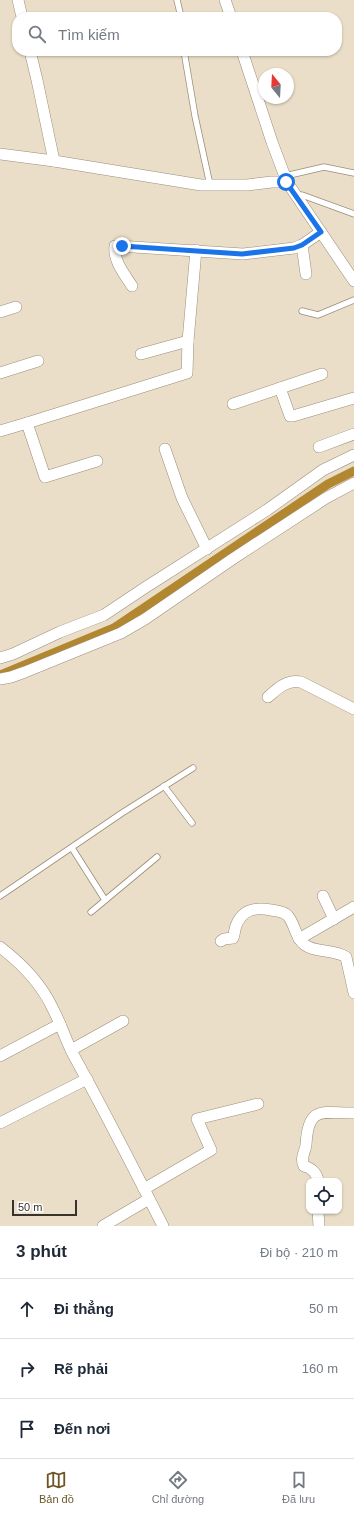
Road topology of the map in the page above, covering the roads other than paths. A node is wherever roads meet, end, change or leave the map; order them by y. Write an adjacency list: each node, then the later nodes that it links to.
1 (18, 0): 4 (street)
2 (177, 0): 5 (lane)
3 (225, 0): 6 (street)
4 (21, 12)
5 (179, 12)
6 (229, 12)
7 (31, 56): 11 (street)
8 (185, 56): 14 (lane)
9 (244, 56): 13 (street)
10 (0, 154): 11 (street)
11 (54, 161): 14 (street)
12 (354, 173): 13 (lane)
13 (286, 179): 14 (street); 15 (street)
14 (210, 185)
15 (295, 195): 16 (lane); 17 (street)
16 (354, 214)
17 (321, 232): 18 (street); 21 (street)
18 (302, 245): 19 (street); 20 (street)
19 (196, 250): 22 (street); 27 (street)
20 (306, 274)
21 (354, 281)
22 (132, 286)
23 (354, 300): 25 (lane)
24 (16, 307): 26 (street)
25 (302, 311)
26 (0, 312)
27 (188, 341): 28 (street); 35 (street)
28 (142, 354)
29 (38, 361): 30 (street)
30 (0, 373)
31 (322, 374): 32 (street)
32 (280, 388): 33 (street); 34 (street)
33 (354, 398)
34 (233, 404)
35 (27, 424): 36 (street); 41 (street)
36 (0, 431)
37 (354, 434): 38 (street)
38 (319, 447)
39 (165, 449): 43 (street)
40 (354, 455): 43 (street)
41 (97, 461)
42 (354, 483): 45 (street)
43 (207, 549): 44 (street)
44 (0, 658)
45 (0, 679)
46 (268, 697): 47 (street)
47 (354, 709)
48 (193, 768): 49 (lane)
49 (164, 786): 50 (lane); 51 (lane)
50 (192, 823)
51 (72, 848): 53 (lane); 55 (lane)
52 (157, 857): 55 (lane)
53 (0, 896)
54 (323, 896): 58 (street)
55 (105, 900): 57 (lane)
56 (354, 907): 58 (street)
57 (91, 912)
58 (334, 919): 59 (street)
59 (299, 939): 60 (street); 62 (street)
60 (221, 941)
61 (0, 948): 64 (street)
62 (354, 993)
63 (123, 1021): 65 (street)
64 (60, 1024): 65 (street); 66 (street)
65 (71, 1050): 67 (street)
66 (0, 1056)
67 (87, 1080): 70 (street); 72 (street)
68 (258, 1104): 72 (street)
69 (354, 1113): 71 (street)
70 (0, 1123)
71 (317, 1178)
72 (147, 1194): 74 (street); 75 (street)
73 (318, 1214): 76 (street)
74 (161, 1225)
75 (103, 1226)
76 (319, 1226)

